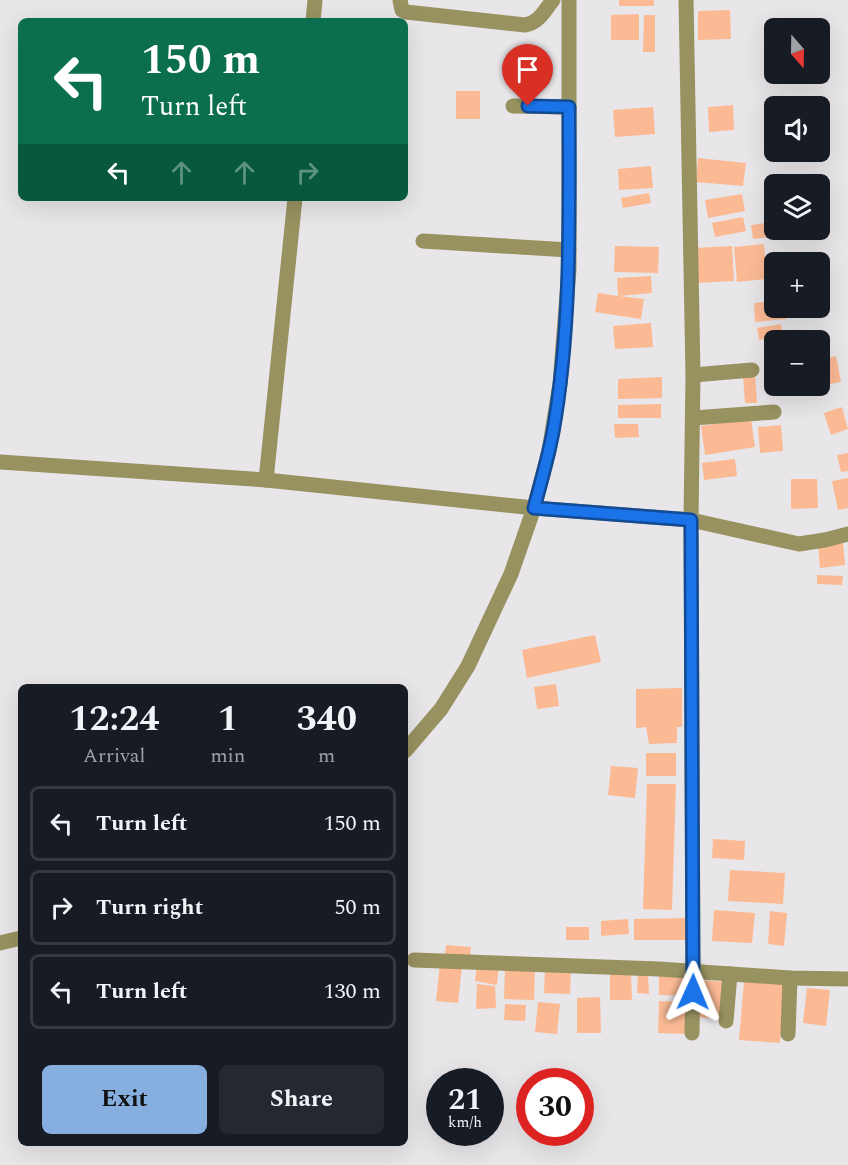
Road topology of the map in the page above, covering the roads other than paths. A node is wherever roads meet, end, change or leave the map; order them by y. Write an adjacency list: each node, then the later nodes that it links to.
1 (315, 0): 6 (street)
2 (400, 0): 3 (street)
3 (553, 0)
4 (569, 0): 8 (street)
5 (686, 0): 13 (street)
6 (313, 18)
7 (513, 106): 8 (street)
8 (569, 107): 11 (street)
9 (295, 201): 17 (street)
10 (423, 241): 11 (street)
11 (569, 250): 18 (street)
12 (752, 370): 13 (street)
13 (693, 375): 15 (street)
14 (774, 412): 15 (street)
15 (693, 418): 19 (street)
16 (0, 462): 17 (street)
17 (266, 480): 18 (street)
18 (534, 508): 19 (street); 21 (street)
19 (691, 520): 20 (street); 25 (street)
20 (848, 534)
21 (408, 748)
22 (18, 939): 23 (street)
23 (0, 943)
24 (414, 960): 25 (street)
25 (693, 972): 26 (street); 30 (street)
26 (730, 974): 27 (street); 29 (street)
27 (790, 978): 28 (street); 31 (street)
28 (848, 979)
29 (726, 1021)
30 (692, 1033)
31 (788, 1034)

